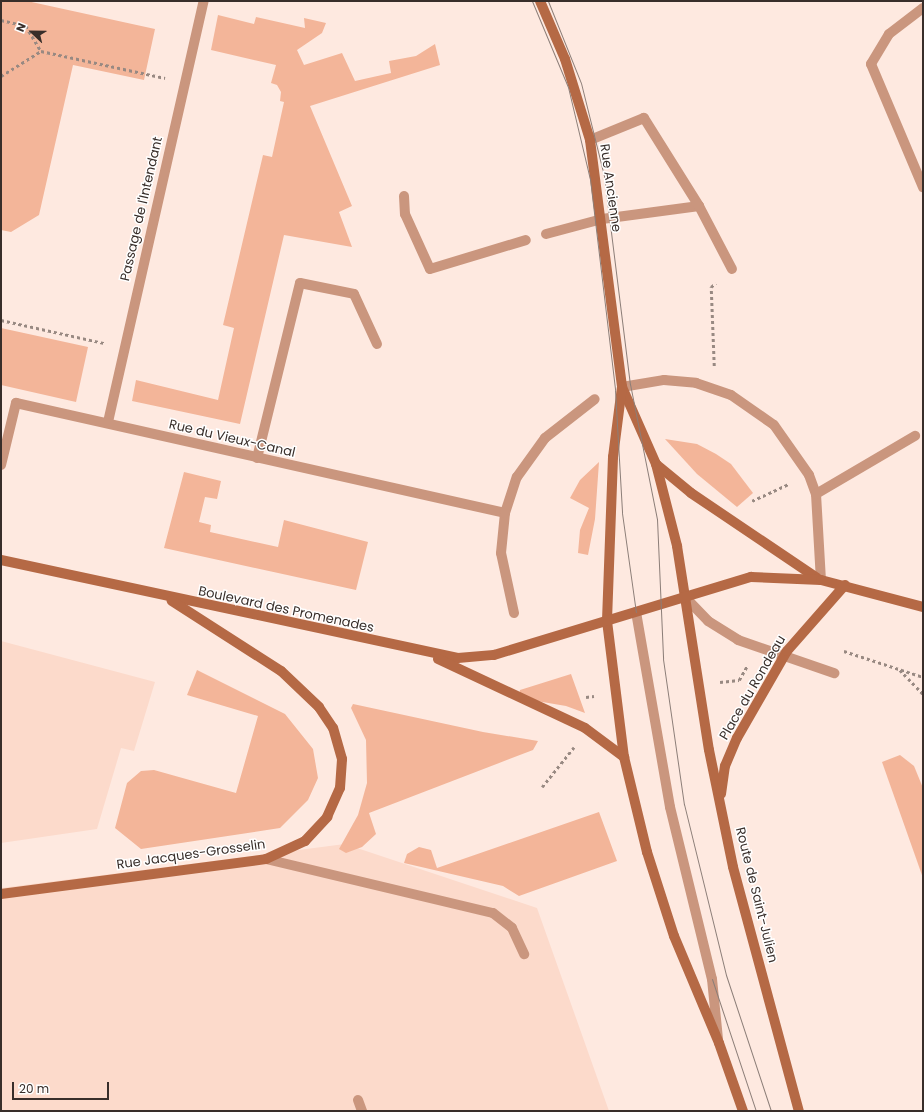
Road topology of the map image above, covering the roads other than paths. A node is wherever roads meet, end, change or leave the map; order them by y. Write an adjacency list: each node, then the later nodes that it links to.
1 (204, 1): 15 (street, Passage de l'Intendant)
2 (540, 1): 4 (main road, Rue Ancienne)
3 (923, 8): 5 (street)
4 (590, 140): 7 (street); 8 (main road, Rue Ancienne)
5 (923, 187)
6 (404, 196): 10 (street)
7 (699, 206): 8 (street); 11 (street)
8 (602, 219): 9 (street); 13 (main road, Rue Ancienne)
9 (546, 234)
10 (526, 240)
11 (732, 268)
12 (376, 344): 17 (street)
13 (622, 387): 18 (main road); 20 (street); 30 (main road)
14 (595, 399): 21 (street)
15 (108, 422): 17 (street, Rue du Vieux-Canal); 19 (street, Rue du Vieux-Canal)
16 (915, 436): 20 (street)
17 (257, 458): 21 (street, Rue du Vieux-Canal)
18 (656, 464): 23 (main road); 25 (main road)
19 (1, 465)
20 (816, 494): 23 (street)
21 (505, 513): 29 (street)
22 (1, 560): 26 (main road, Boulevard des Promenades)
23 (821, 580): 24 (main road); 25 (main road)
24 (845, 585): 27 (main road); 32 (main road, Place du Rondeau)
25 (685, 597): 28 (main road); 32 (street); 35 (main road, Route de Saint-Julien)
26 (166, 598): 31 (main road, Boulevard des Promenades); 36 (main road, Rue Jacques-Grosselin)
27 (923, 607)
28 (636, 612): 30 (main road); 39 (street)
29 (514, 613)
30 (607, 622): 31 (main road, Boulevard des Promenades); 34 (main road)
31 (431, 655): 34 (main road)
32 (784, 657): 33 (street); 35 (main road, Place du Rondeau)
33 (834, 673)
34 (624, 757): 39 (main road)
35 (720, 800): 43 (main road, Route de Saint-Julien)
36 (266, 859): 37 (main road, Rue Jacques-Grosselin); 38 (street)
37 (1, 894)
38 (524, 954)
39 (719, 1043): 42 (main road)
40 (358, 1100): 41 (street)
41 (362, 1111)
42 (743, 1111)
43 (799, 1111)

